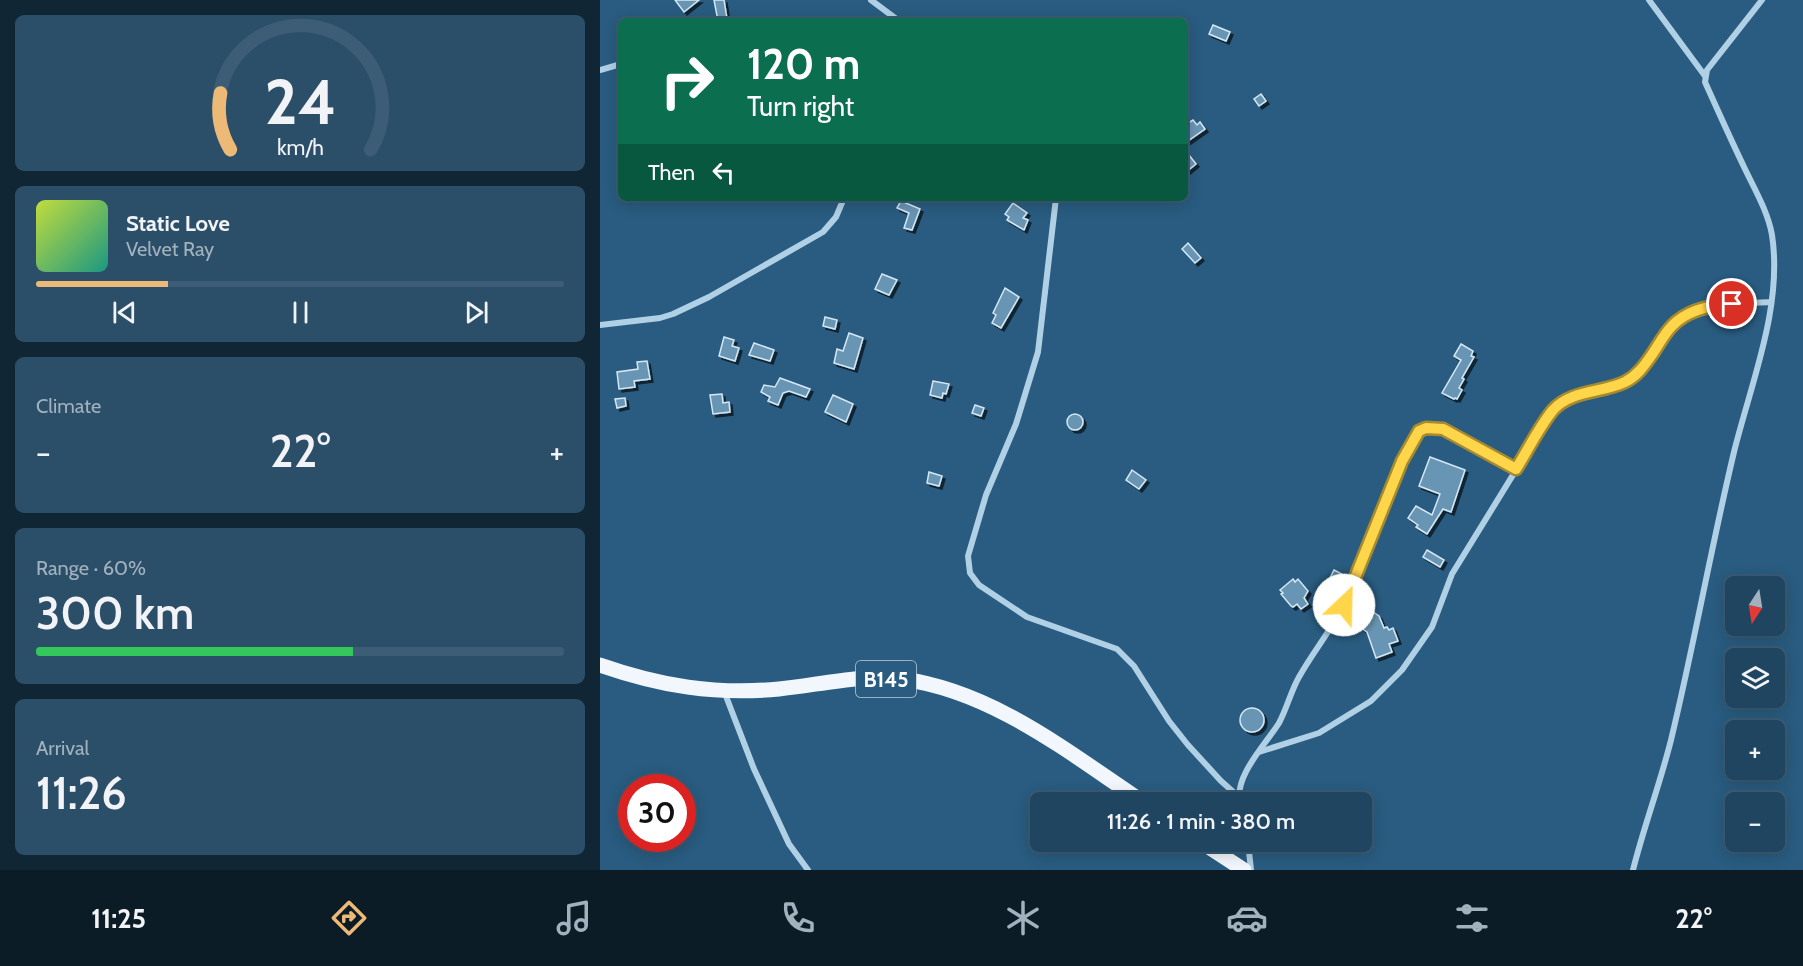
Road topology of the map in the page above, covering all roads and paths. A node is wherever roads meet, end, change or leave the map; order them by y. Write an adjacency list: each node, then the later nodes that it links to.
1 (871, 0): 4 (street)
2 (1649, 0): 7 (street)
3 (1762, 0): 7 (street)
4 (895, 18)
5 (618, 65): 6 (street)
6 (600, 70)
7 (1705, 76): 10 (street)
8 (843, 201): 11 (street)
9 (1056, 201): 17 (street)
10 (1771, 302): 12 (street); 24 (street)
11 (600, 325)
12 (1516, 469): 15 (street); 15 (street)
13 (600, 665): 14 (main road, B145)
14 (724, 690): 16 (main road, B145); 21 (street)
15 (1259, 753): 18 (street)
16 (1128, 792)
17 (1232, 792)
18 (1241, 792)
19 (1216, 852): 22 (main road)
20 (1249, 852): 23 (street)
21 (808, 870)
22 (1244, 870)
23 (1251, 870)
24 (1633, 870)

